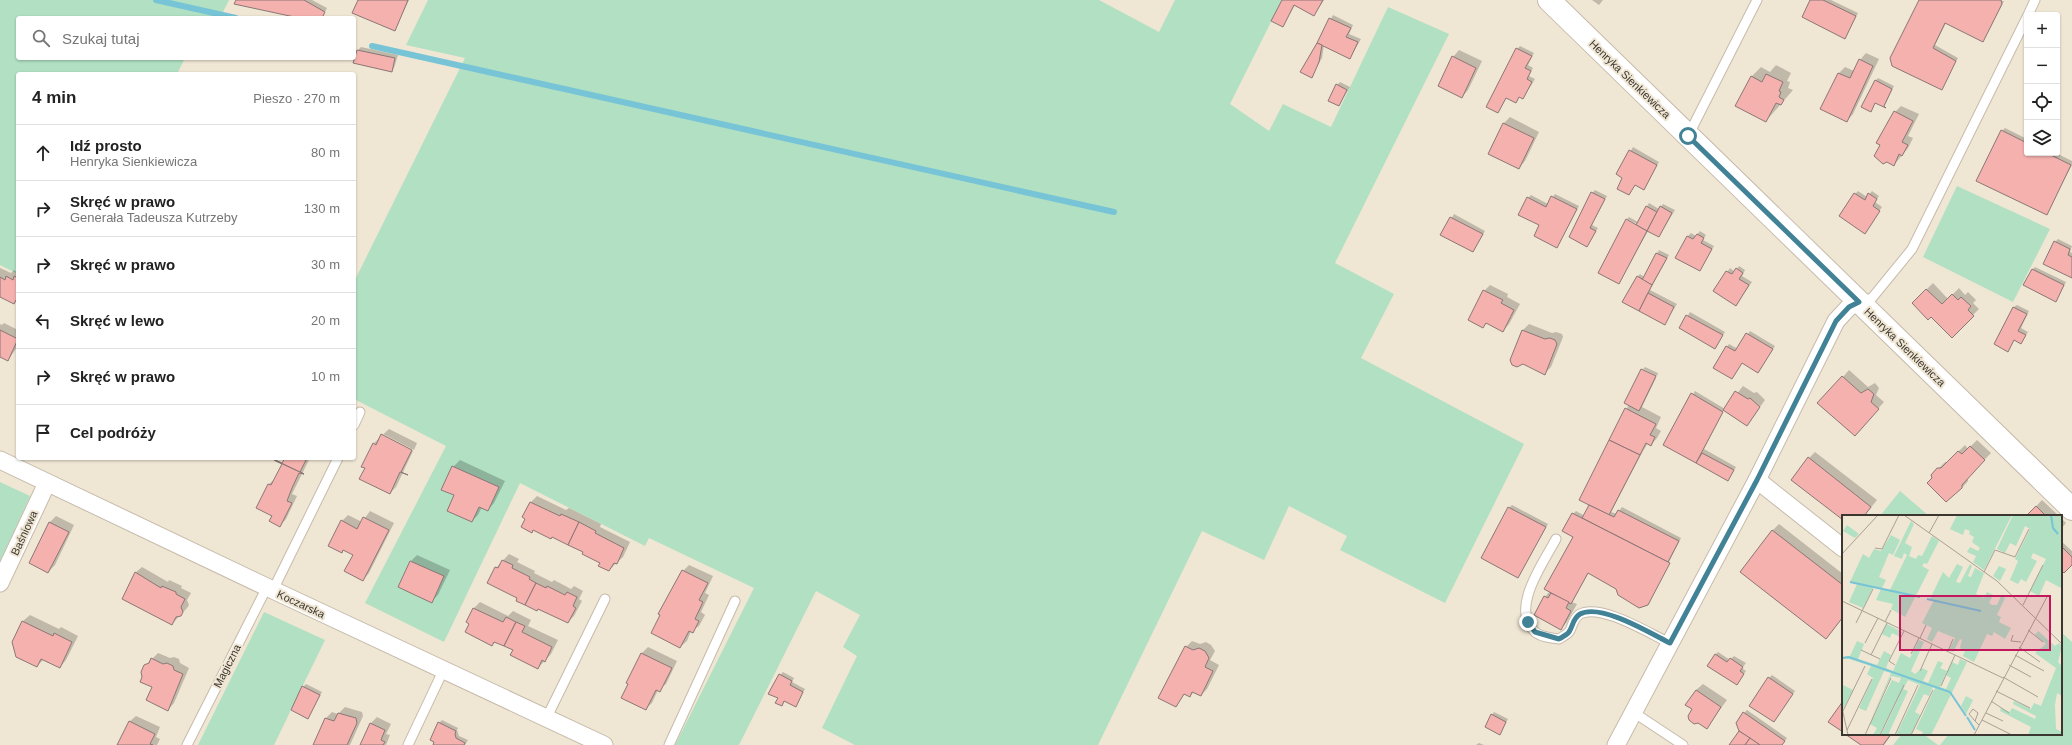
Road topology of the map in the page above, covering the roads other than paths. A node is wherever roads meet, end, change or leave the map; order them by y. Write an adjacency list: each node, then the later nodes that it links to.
1 (1549, 0): 6 (street, Henryka Sienkiewicza)
2 (1757, 0): 6 (lane)
3 (2035, 0): 4 (lane)
4 (2030, 12)
5 (2024, 24): 7 (lane)
6 (1688, 136): 7 (street, Henryka Sienkiewicza)
7 (1859, 302): 12 (street); 14 (street, Henryka Sienkiewicza)
8 (360, 412): 9 (lane)
9 (356, 421)
10 (0, 460): 13 (street, Koczarska)
11 (337, 460): 18 (lane, Magiczna)
12 (1757, 480): 16 (street); 21 (street)
13 (47, 483): 17 (street, Baśniowa); 18 (street, Koczarska)
14 (2072, 509)
15 (1556, 539): 21 (lane)
16 (1842, 547)
17 (0, 583)
18 (270, 588): 22 (street, Koczarska); 25 (lane, Magiczna)
19 (605, 599): 24 (lane)
20 (735, 601): 28 (lane)
21 (1670, 643): 23 (street)
22 (443, 671): 24 (street, Koczarska); 26 (lane)
23 (1633, 712): 29 (street); 30 (lane)
24 (546, 719): 27 (street, Koczarska)
25 (187, 745)
26 (408, 745)
27 (604, 745)
28 (669, 745)
29 (1616, 745)
30 (1683, 745)

